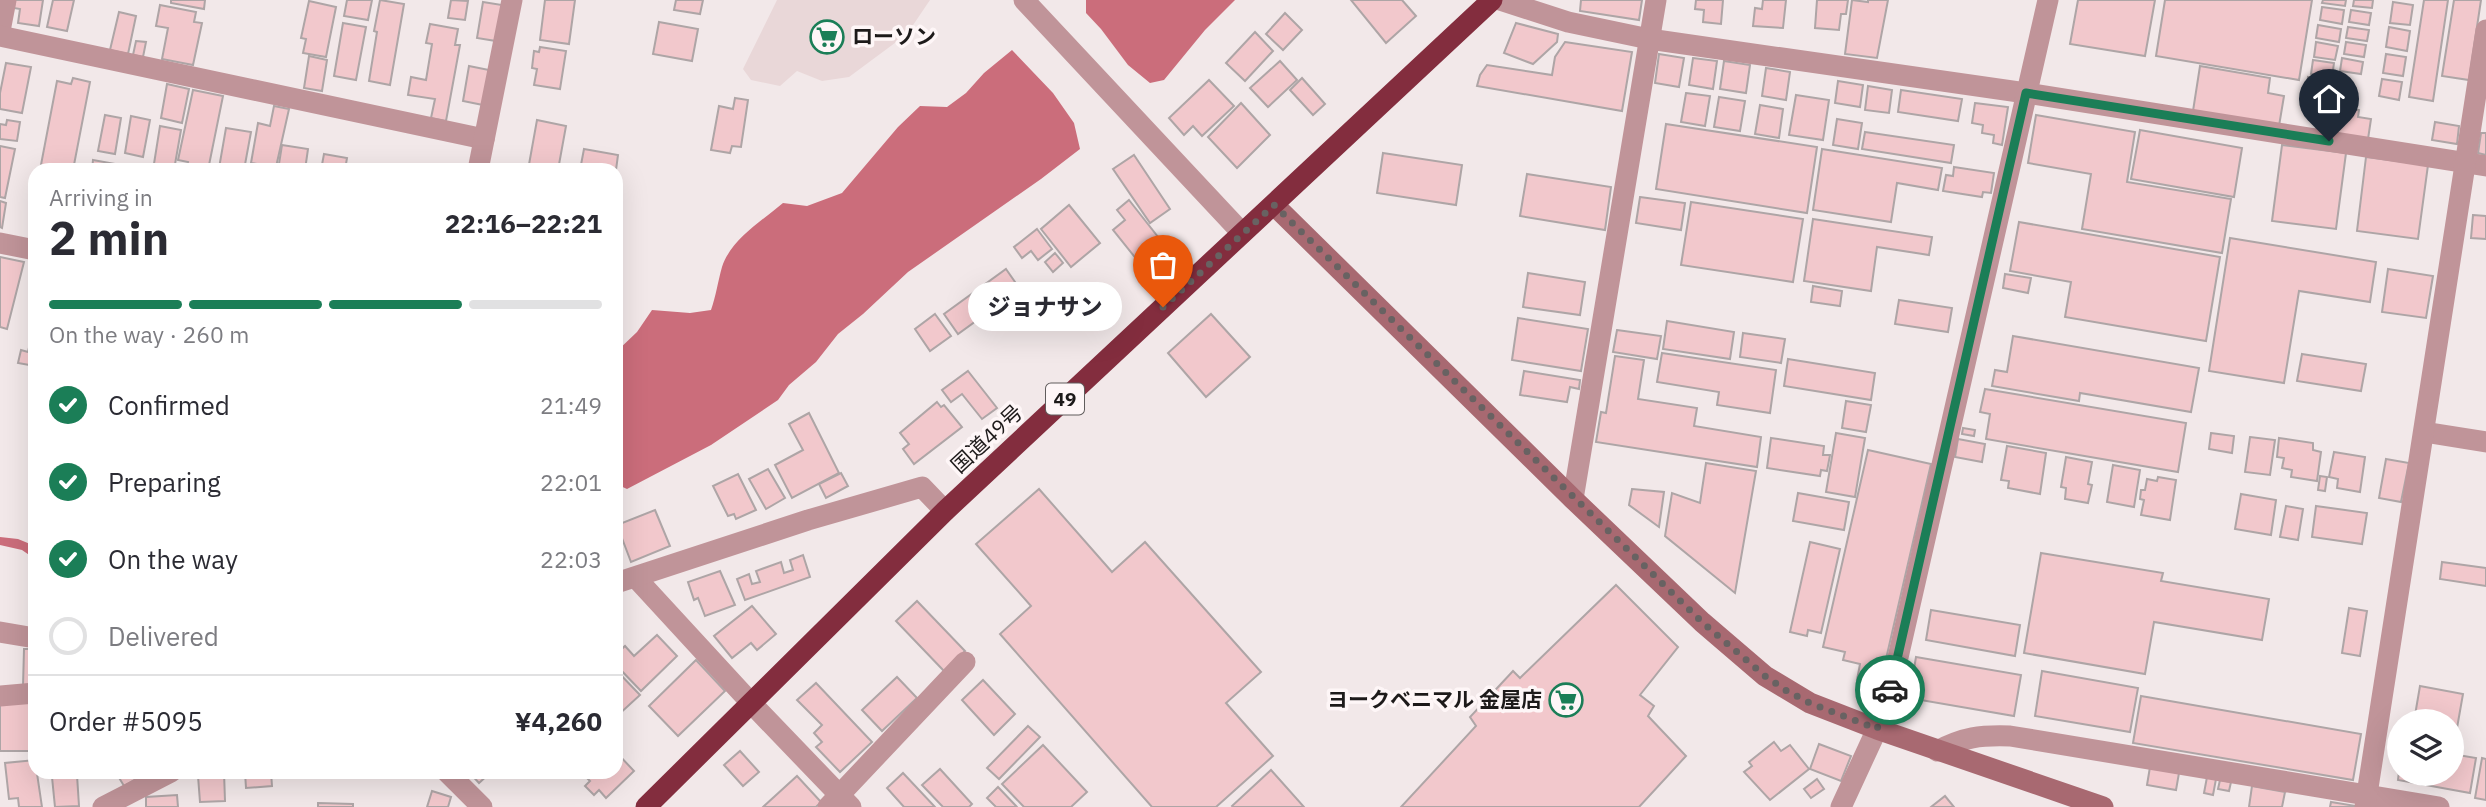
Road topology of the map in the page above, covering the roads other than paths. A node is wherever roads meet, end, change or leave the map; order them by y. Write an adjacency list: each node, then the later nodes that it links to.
1 (6, 0): 9 (street)
2 (512, 0): 13 (street)
3 (1024, 0): 17 (street)
4 (1492, 0): 16 (highway, 国道49号 / 49)
5 (1500, 0): 11 (street)
6 (1656, 0): 11 (street)
7 (2048, 0): 12 (street)
8 (2486, 30): 15 (street)
9 (0, 31)
10 (0, 36): 13 (street)
11 (1649, 40): 12 (street); 22 (street)
12 (2026, 93): 15 (street); 31 (street)
13 (484, 139): 14 (street)
14 (479, 163)
15 (2476, 164): 20 (street)
16 (1274, 205): 17 (highway, 国道49号 / 49); 22 (street)
17 (1242, 233): 23 (highway, 国道49号 / 49)
18 (0, 243): 19 (street)
19 (28, 249)
20 (2424, 432): 21 (street); 35 (street)
21 (2486, 442)
22 (1573, 499): 31 (street)
23 (945, 511): 24 (street); 30 (highway, 国道49号 / 49)
24 (626, 580): 30 (street)
25 (0, 632): 26 (street)
26 (28, 637)
27 (965, 662): 36 (street)
28 (28, 694): 29 (street)
29 (0, 696)
30 (752, 704): 36 (street); 40 (highway, 国道49号 / 49)
31 (1877, 729): 32 (street); 37 (street)
32 (1937, 751): 35 (street); 41 (street)
33 (157, 779): 38 (street)
34 (454, 779): 39 (street)
35 (2366, 801): 42 (street)
36 (839, 803)
37 (1845, 805)
38 (103, 807)
39 (482, 807)
40 (646, 807)
41 (2104, 807)
42 (2439, 807)

